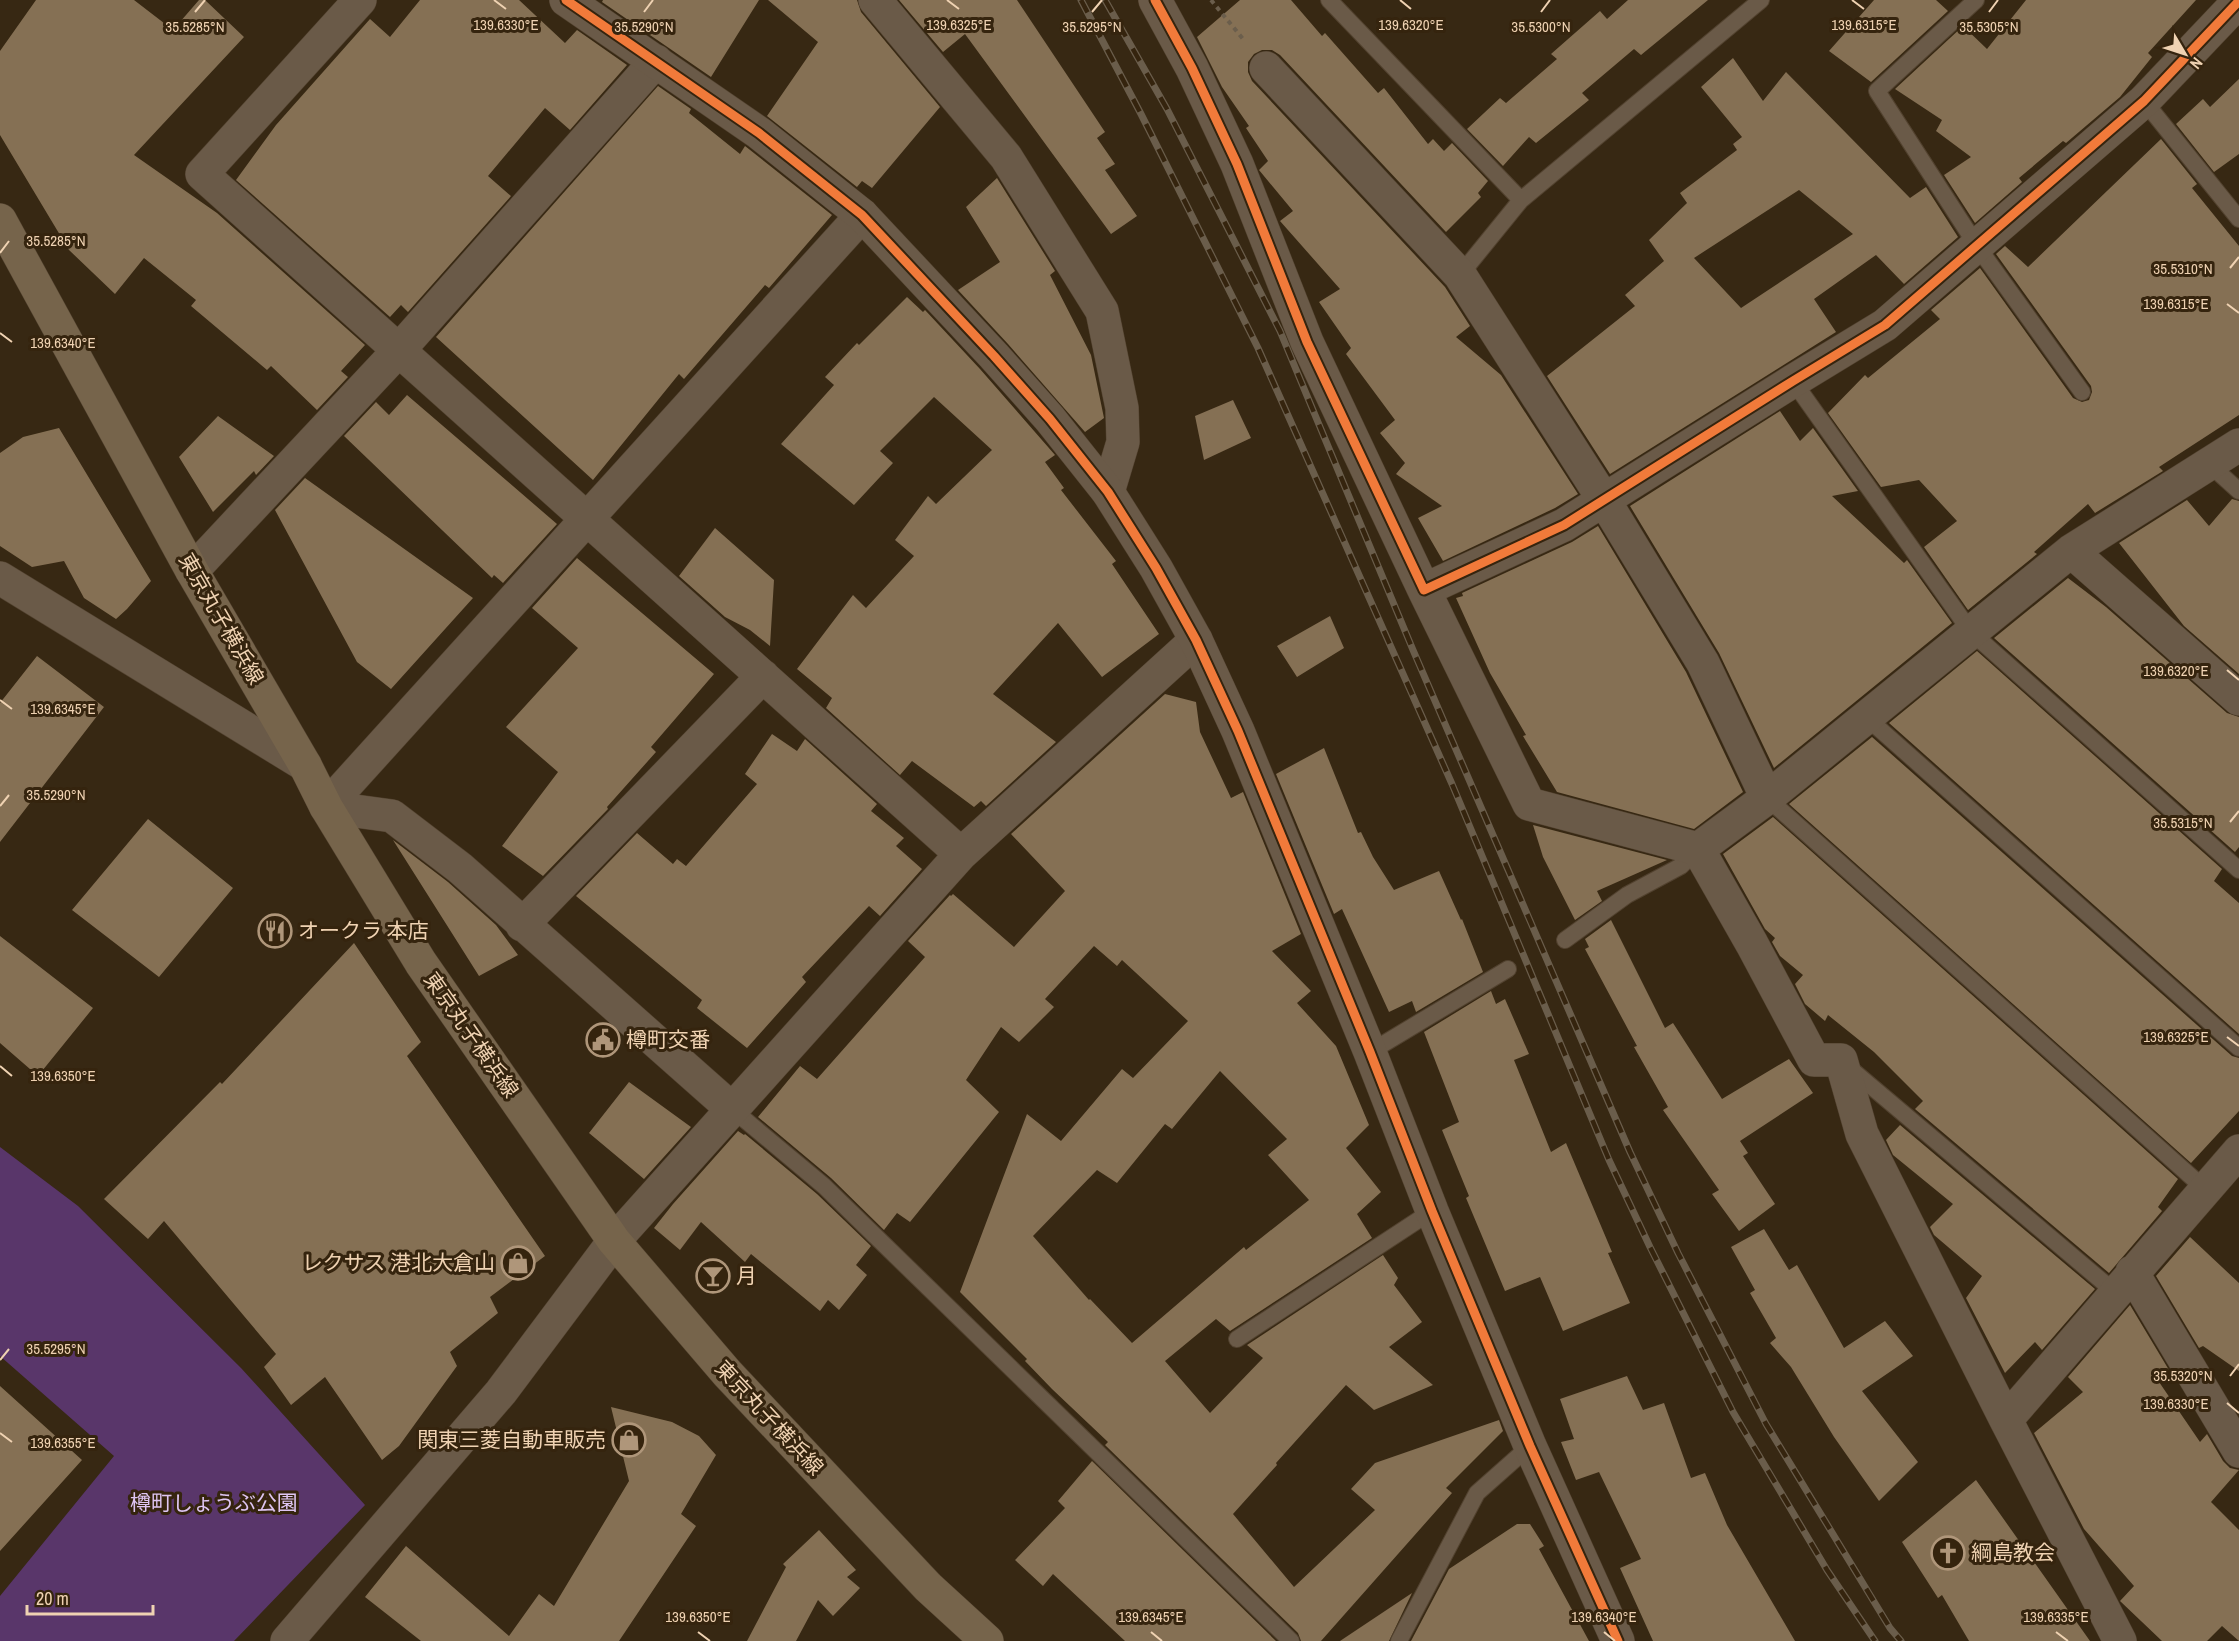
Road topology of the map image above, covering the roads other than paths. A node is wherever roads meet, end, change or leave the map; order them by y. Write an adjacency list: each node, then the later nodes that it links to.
1 (360, 0): 18 (street)
2 (566, 0): 9 (street)
3 (875, 0): 24 (street)
4 (1155, 0): 30 (street)
5 (1329, 0): 12 (lane)
6 (1761, 0): 12 (lane)
7 (1976, 0): 16 (lane)
8 (2239, 1): 11 (street)
9 (656, 61): 13 (street); 18 (street)
10 (1266, 68): 17 (street)
11 (2144, 101): 14 (lane); 16 (street)
12 (1521, 200): 17 (lane)
13 (862, 215): 24 (street); 26 (street)
14 (2239, 219)
15 (0, 220): 28 (main road, 東京丸子横浜線)
16 (1977, 246): 19 (street); 20 (lane)
17 (1460, 275): 25 (street)
18 (399, 350): 26 (street); 28 (street)
19 (1792, 381): 25 (street); 31 (lane)
20 (2082, 392)
21 (2239, 445): 22 (street)
22 (2208, 463): 23 (lane); 27 (street)
23 (2239, 491)
24 (1108, 492): 32 (street)
25 (1604, 500): 30 (street); 37 (street)
26 (587, 519): 33 (street); 38 (street)
27 (2071, 551): 31 (street); 34 (street)
28 (192, 572): 36 (main road, 東京丸子横浜線)
29 (0, 578): 36 (street)
30 (1424, 590): 39 (street)
31 (1971, 632): 35 (street); 41 (lane)
32 (1196, 640): 40 (street); 46 (street)
33 (763, 676): 40 (street); 42 (street)
34 (2239, 699)
35 (1866, 717): 37 (street); 45 (lane)
36 (305, 765): 38 (main road, 東京丸子横浜線)
37 (1767, 798): 39 (street); 50 (lane)
38 (326, 807): 42 (street); 52 (main road, 東京丸子横浜線)
39 (1698, 849): 43 (lane); 47 (street)
40 (961, 854): 48 (street)
41 (2239, 870)
42 (522, 926): 48 (street)
43 (1564, 940)
44 (1508, 969): 46 (lane)
45 (2239, 1048)
46 (1370, 1052): 51 (street)
47 (1841, 1060): 53 (lane); 55 (street)
48 (732, 1109): 52 (street); 60 (lane)
49 (2239, 1151): 50 (street)
50 (2205, 1189): 53 (street)
51 (1432, 1211): 54 (lane); 56 (street)
52 (614, 1240): 58 (street); 59 (main road, 東京丸子横浜線)
53 (2124, 1283): 55 (street); 57 (street)
54 (1237, 1339)
55 (2006, 1420): 63 (street)
56 (1530, 1446): 61 (lane); 62 (street)
57 (2239, 1451)
58 (287, 1641)
59 (987, 1641)
60 (1291, 1641)
61 (1400, 1641)
62 (1618, 1641)
63 (2120, 1641)

